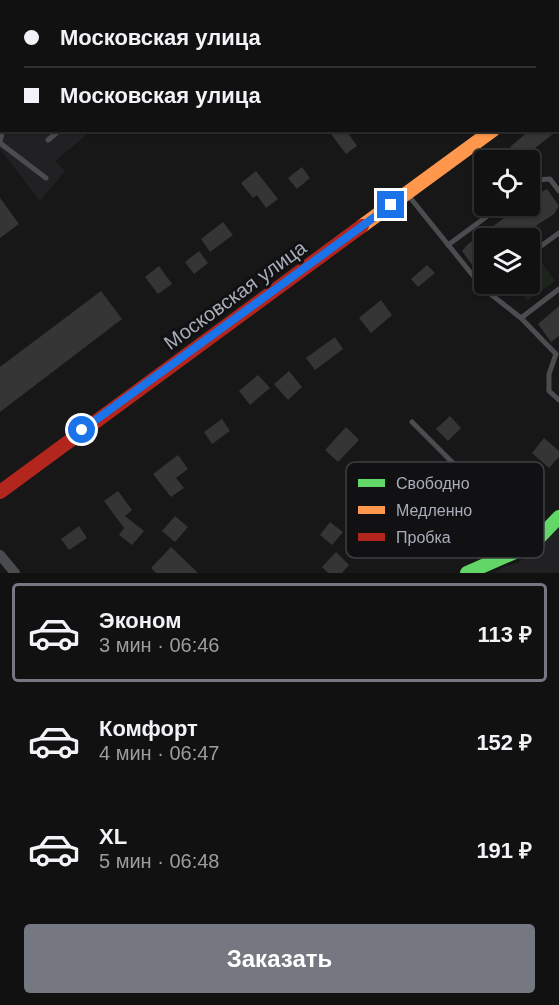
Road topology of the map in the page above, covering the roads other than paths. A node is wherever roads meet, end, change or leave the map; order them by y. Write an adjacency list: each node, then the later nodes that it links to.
1 (58, 132): 3 (lane)
2 (490, 132): 8 (main road, Московская улица)
3 (48, 140)
4 (0, 142): 5 (lane)
5 (46, 178)
6 (540, 180): 7 (lane)
7 (559, 191)
8 (407, 194): 11 (lane); 21 (main road, Московская улица)
9 (487, 216): 11 (lane)
10 (559, 233): 12 (lane)
11 (448, 245): 13 (lane)
12 (540, 247)
13 (474, 277)
14 (559, 289): 16 (lane)
15 (491, 294): 16 (lane)
16 (521, 318): 17 (lane)
17 (557, 353): 18 (lane)
18 (559, 400)
19 (412, 422): 20 (lane)
20 (452, 462)
21 (0, 492)
22 (559, 516): 23 (main road)
23 (544, 532)
24 (0, 555): 26 (street)
25 (501, 558): 27 (main road)
26 (15, 573)
27 (467, 573)

